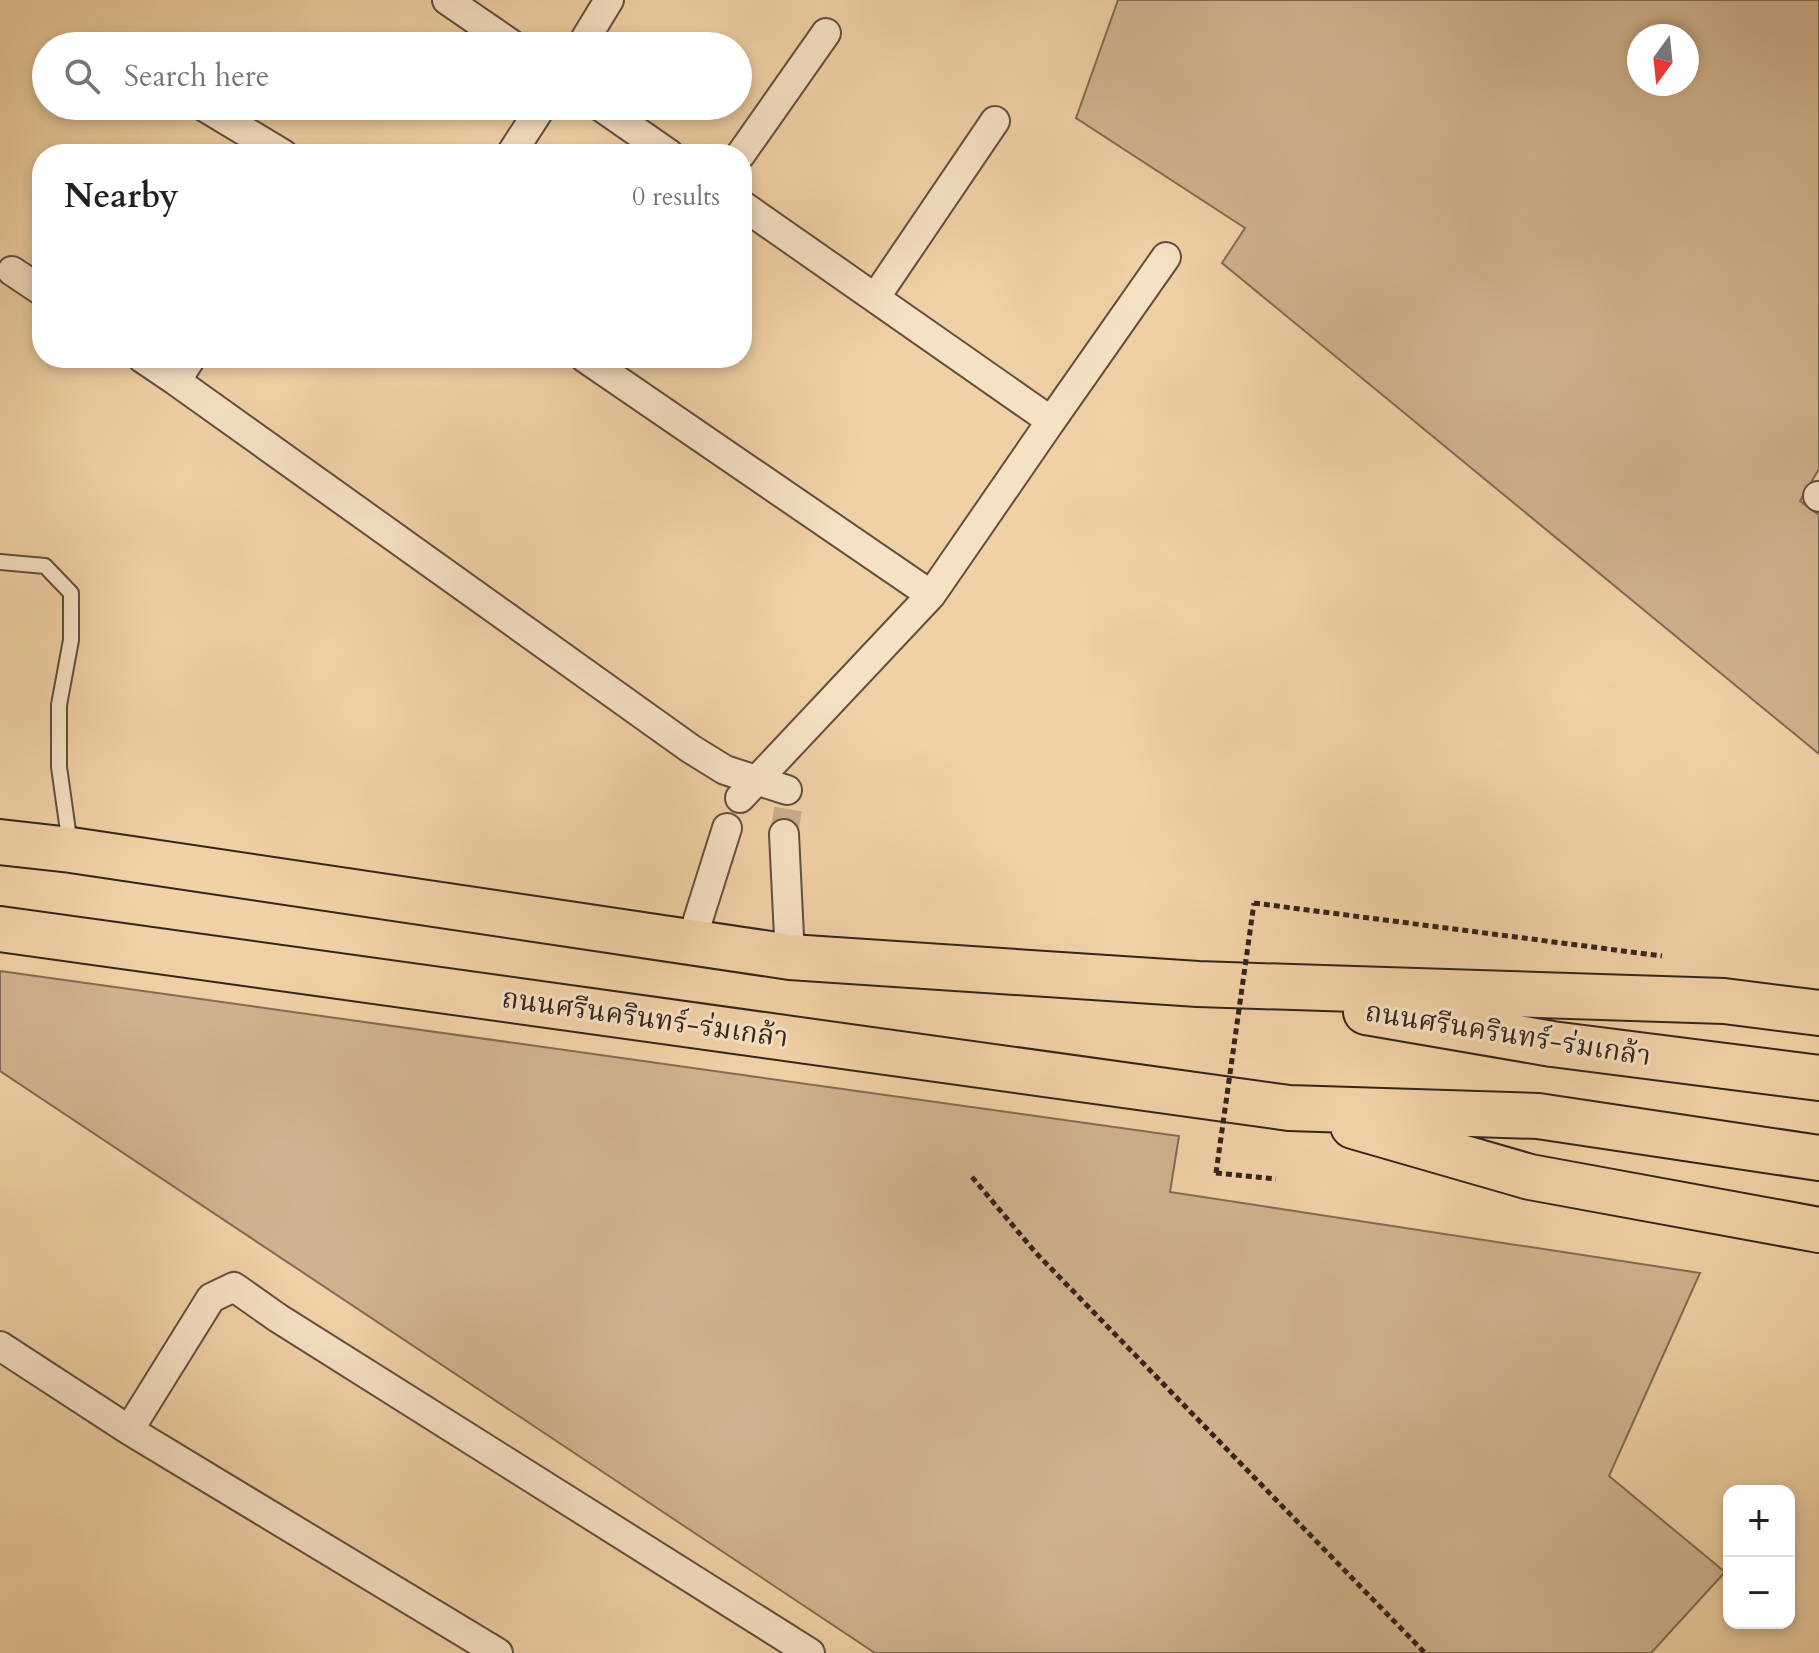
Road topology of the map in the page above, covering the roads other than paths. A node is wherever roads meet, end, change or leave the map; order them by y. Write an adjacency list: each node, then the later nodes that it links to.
1 (447, 0): 3 (street)
2 (609, 0): 4 (street)
3 (494, 32)
4 (590, 32)
5 (826, 33): 13 (street)
6 (226, 120): 10 (street)
7 (533, 120): 11 (street)
8 (620, 120): 12 (street)
9 (995, 121): 18 (street)
10 (266, 144)
11 (517, 144)
12 (655, 144)
13 (748, 144)
14 (752, 212): 18 (street)
15 (1166, 257): 21 (street)
16 (12, 271): 17 (street)
17 (32, 284)
18 (875, 298): 21 (street)
19 (600, 368): 23 (street)
20 (183, 369): 25 (street)
21 (1051, 421): 23 (street)
22 (0, 562): 29 (lane)
23 (931, 595): 24 (street)
24 (787, 748): 25 (street); 26 (street)
25 (748, 790): 26 (street)
26 (786, 811): 32 (street)
27 (727, 828): 31 (street)
28 (0, 842): 29 (main road, ถนนศรีนครินทร์-ร่มเกล้า)
29 (71, 850): 31 (main road, ถนนศรีนครินทร์-ร่มเกล้า)
30 (0, 929): 36 (main road, ถนนศรีนครินทร์-ร่มเกล้า)
31 (691, 942): 32 (main road, ถนนศรีนครินทร์-ร่มเกล้า)
32 (790, 957): 33 (main road, ถนนศรีนครินทร์-ร่มเกล้า)
33 (1198, 984): 34 (main road, ถนนศรีนครินทร์-ร่มเกล้า); 35 (main road, ถนนศรีนครินทร์-ร่มเกล้า)
34 (1819, 1013)
35 (1819, 1078)
36 (1289, 1108): 37 (main road, ถนนศรีนครินทร์-ร่มเกล้า); 38 (main road, ถนนศรีนครินทร์-ร่มเกล้า)
37 (1819, 1158)
38 (1819, 1230)
39 (0, 1346): 40 (street)
40 (129, 1430): 41 (street); 42 (street)
41 (498, 1653)
42 (810, 1653)

